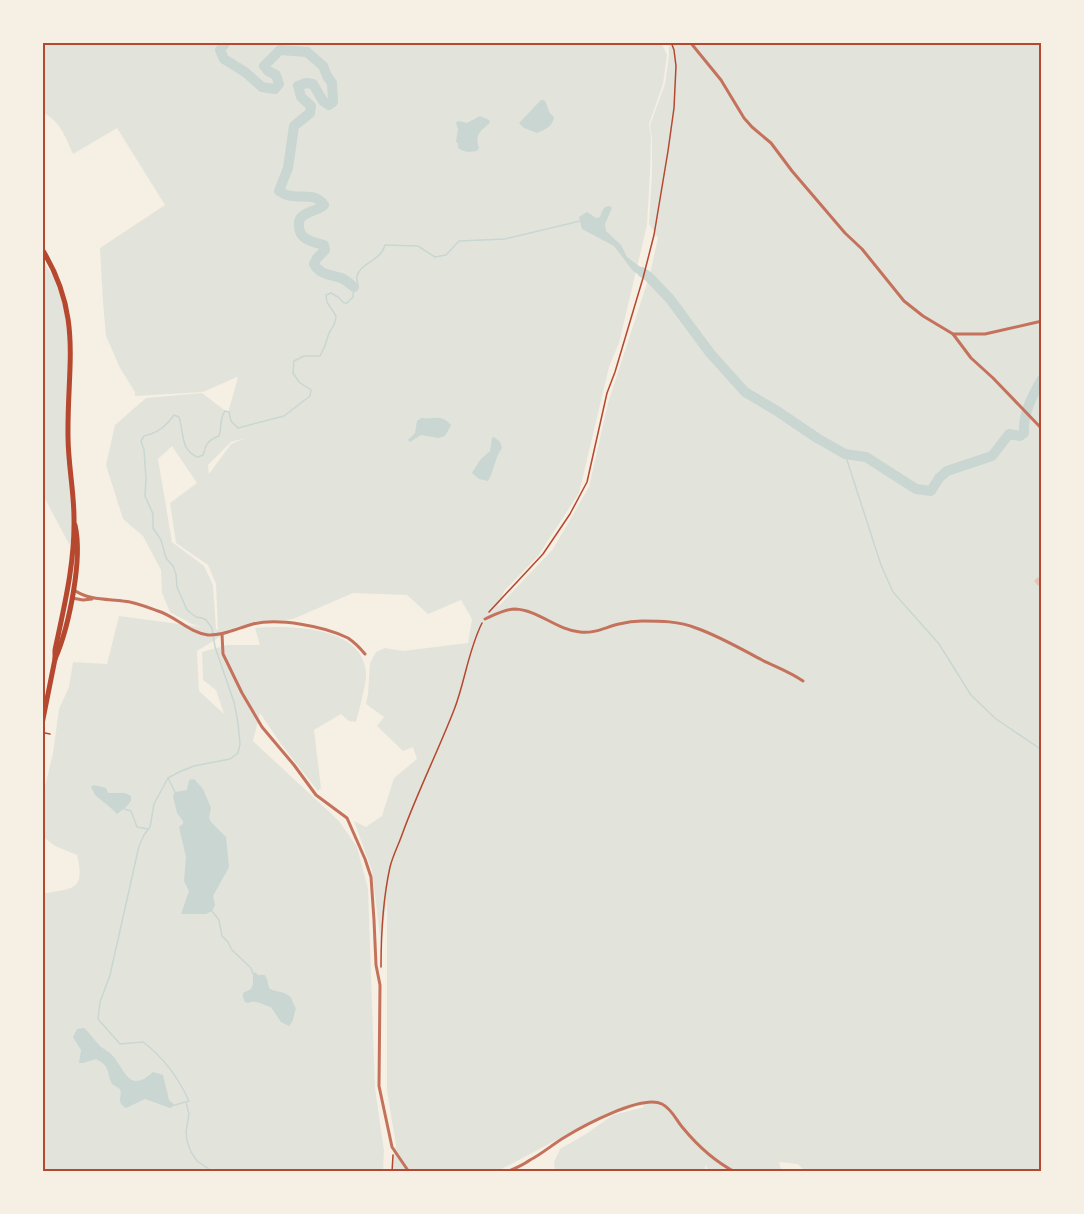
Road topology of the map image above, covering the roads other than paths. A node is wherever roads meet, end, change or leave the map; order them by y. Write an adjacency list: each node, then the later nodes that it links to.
1 (690, 42): 4 (street)
2 (42, 249): 6 (main road)
3 (1042, 321): 4 (street)
4 (953, 334): 5 (street)
5 (1042, 429)
6 (75, 520): 7 (main road); 8 (main road)
7 (74, 590): 9 (street); 10 (main road)
8 (67, 594): 10 (street); 14 (main road)
9 (94, 598): 10 (street); 12 (street)
10 (72, 599): 14 (main road)
11 (485, 619): 15 (street)
12 (222, 634): 13 (street); 17 (street)
13 (365, 654)
14 (55, 659): 16 (main road)
15 (803, 681)
16 (42, 724)
17 (410, 1172)
18 (506, 1172): 19 (street)
19 (735, 1172)

